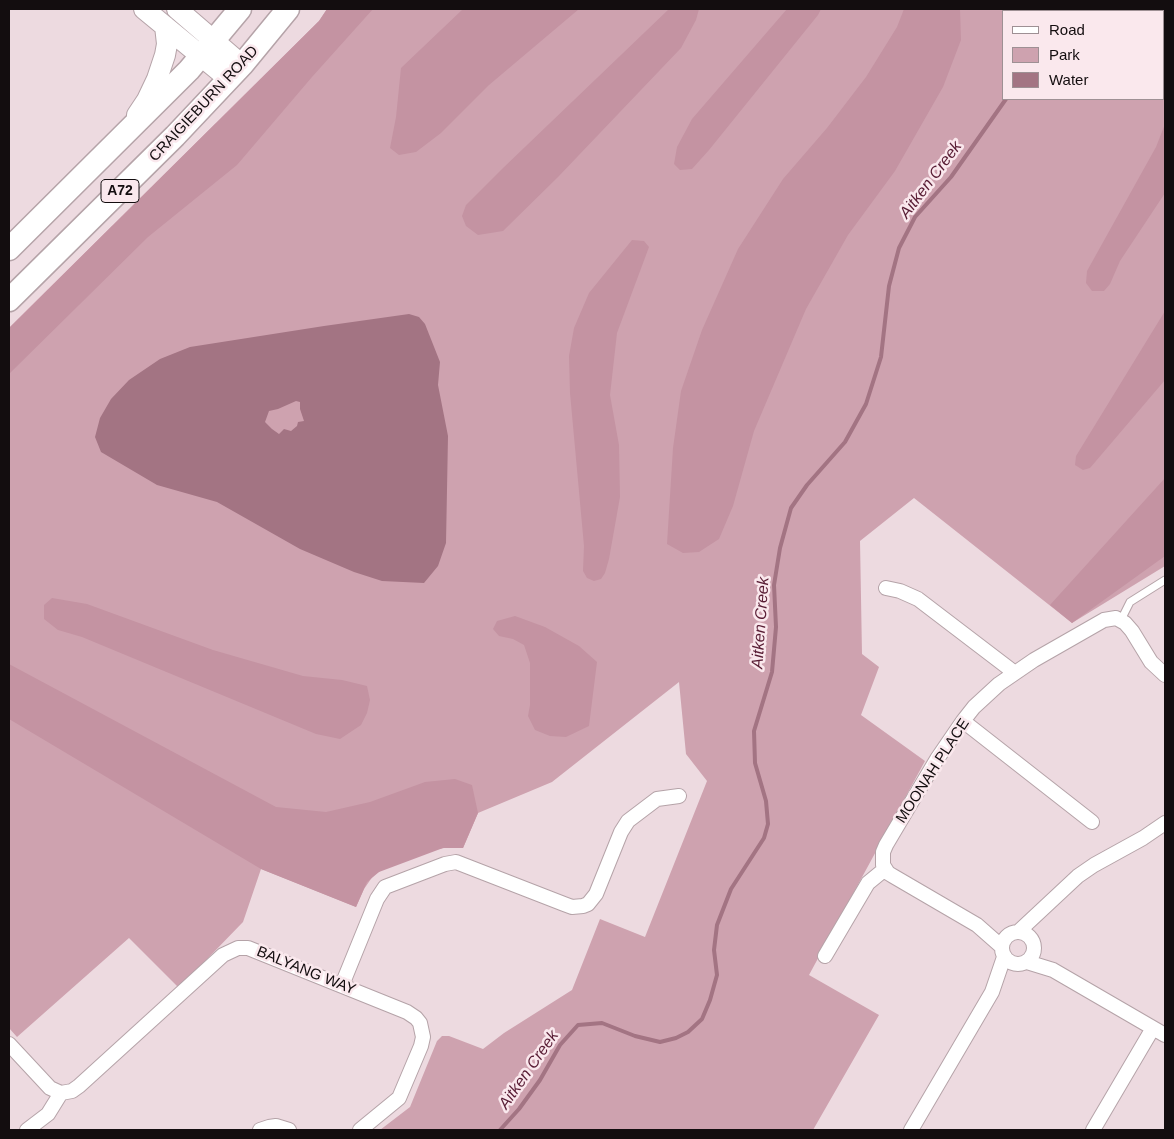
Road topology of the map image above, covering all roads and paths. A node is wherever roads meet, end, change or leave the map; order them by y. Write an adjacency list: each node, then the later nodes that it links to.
1 (144, 9): 5 (street)
2 (177, 9): 6 (street)
3 (240, 9): 6 (main road, A72)
4 (288, 9): 7 (main road, CRAIGIEBURN ROAD / A72)
5 (166, 26): 6 (street); 8 (street)
6 (208, 48): 7 (street); 8 (main road, A72)
7 (236, 72): 10 (main road, CRAIGIEBURN ROAD / A72)
8 (123, 137): 9 (main road, A72)
9 (9, 249)
10 (9, 300)
11 (1165, 580): 13 (lane)
12 (886, 588): 14 (street)
13 (1121, 620): 14 (street, MOONAH PLACE); 15 (street)
14 (1015, 673): 16 (street, MOONAH PLACE)
15 (1165, 675)
16 (963, 721): 18 (street); 20 (street, MOONAH PLACE)
17 (679, 796): 29 (street)
18 (1092, 822)
19 (1164, 827): 21 (street)
20 (885, 869): 22 (street); 26 (street)
21 (1046, 907): 23 (street); 24 (street)
22 (977, 925): 23 (street); 25 (street)
23 (1014, 933): 24 (street); 25 (street)
24 (1033, 945): 27 (street); 28 (street)
25 (1003, 952): 27 (street); 30 (street)
26 (825, 956)
27 (1022, 963): 28 (street); 30 (street)
28 (1053, 970): 31 (street)
29 (342, 986): 34 (street, BALYANG WAY); 38 (street, BALYANG WAY)
30 (992, 992): 39 (street)
31 (1153, 1028): 32 (street); 40 (street)
32 (1165, 1035)
33 (9, 1044): 34 (street)
34 (56, 1090): 35 (street)
35 (27, 1130)
36 (260, 1130): 37 (street)
37 (288, 1130)
38 (360, 1130)
39 (911, 1130)
40 (1092, 1130)

